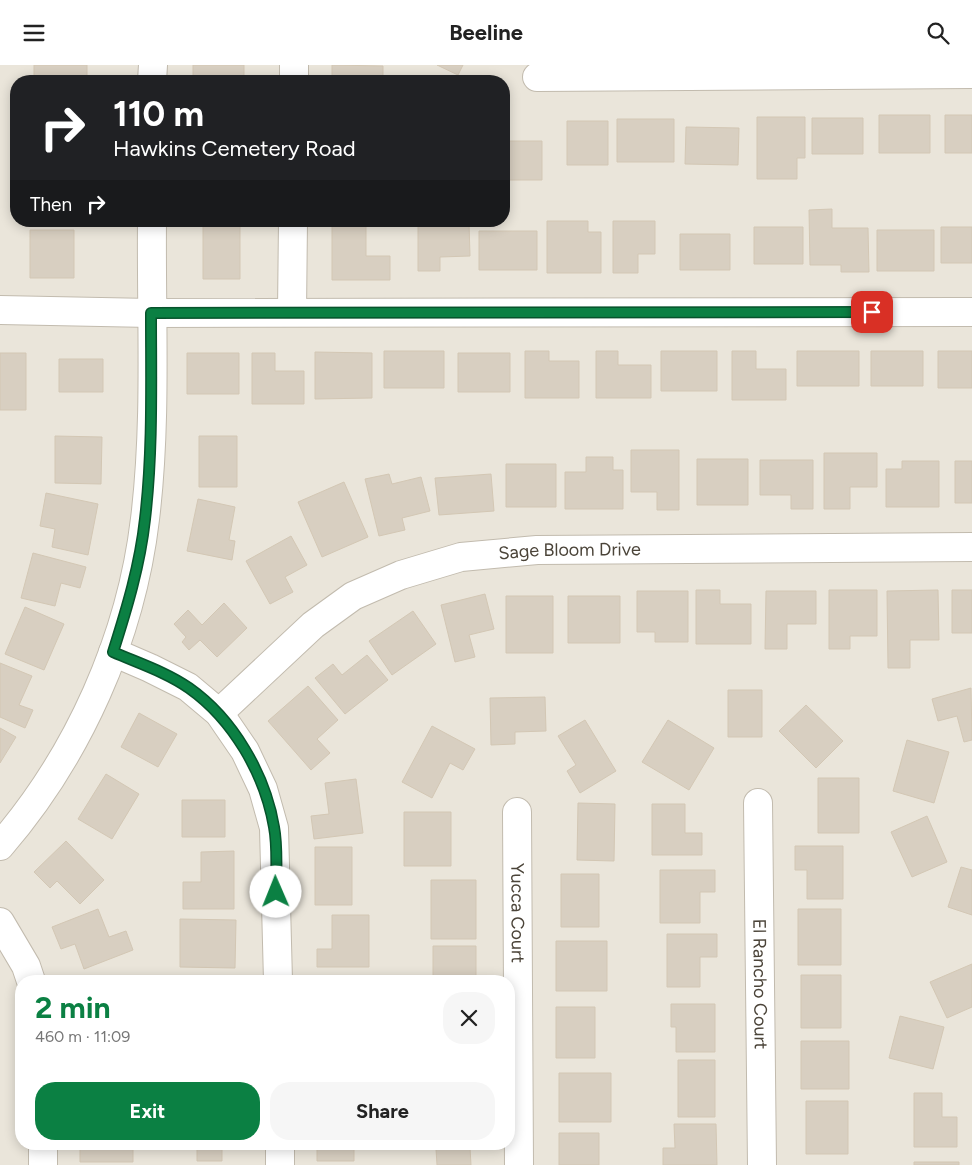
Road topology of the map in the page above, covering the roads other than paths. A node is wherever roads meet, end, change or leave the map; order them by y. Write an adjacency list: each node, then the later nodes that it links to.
1 (972, 74): 2 (street)
2 (537, 77)
3 (152, 227): 8 (street)
4 (293, 227): 6 (street)
5 (0, 310): 8 (street)
6 (292, 312): 7 (street); 8 (street)
7 (972, 312)
8 (151, 313): 10 (street)
9 (972, 547): 11 (street, Sage Bloom Drive)
10 (113, 652): 11 (street); 14 (street)
11 (219, 713): 17 (street)
12 (758, 803): 23 (street, El Rancho Court)
13 (517, 812): 22 (street, Yucca Court)
14 (0, 846)
15 (0, 923): 16 (street)
16 (29, 975)
17 (278, 975)
18 (43, 1150): 20 (street)
19 (280, 1150): 21 (street)
20 (43, 1165)
21 (280, 1165)
22 (519, 1165)
23 (762, 1165)

